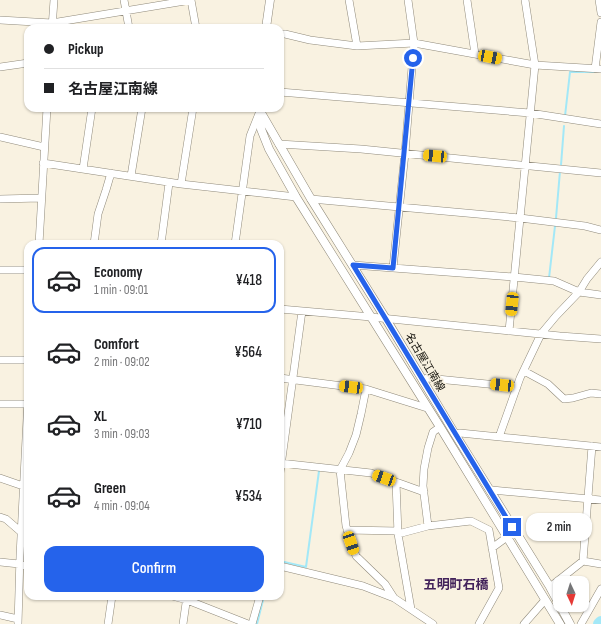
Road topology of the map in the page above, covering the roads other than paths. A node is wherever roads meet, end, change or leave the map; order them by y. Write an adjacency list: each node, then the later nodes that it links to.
1 (54, 0): 15 (street)
2 (124, 0): 10 (street)
3 (191, 0): 10 (street); 18 (street)
4 (270, 0): 19 (main road)
5 (349, 0): 22 (street)
6 (408, 0): 21 (street)
7 (467, 0): 23 (street)
8 (525, 0): 26 (street)
9 (599, 0): 11 (street)
10 (126, 11): 16 (street); 17 (street)
11 (601, 13)
12 (0, 20): 14 (street)
13 (601, 22): 27 (street)
14 (35, 24)
15 (52, 24)
16 (62, 24)
17 (128, 24)
18 (195, 24)
19 (267, 24)
20 (284, 34): 22 (street)
21 (414, 43): 22 (street); 23 (street); 29 (street)
22 (357, 46)
23 (475, 54): 26 (street)
24 (24, 63): 25 (street)
25 (0, 66)
26 (535, 66): 27 (street); 37 (street)
27 (598, 69)
28 (284, 92): 29 (street)
29 (409, 102): 37 (street); 42 (street)
30 (47, 112): 41 (street)
31 (91, 112): 45 (street)
32 (141, 112): 48 (street)
33 (192, 112): 50 (street)
34 (259, 112): 51 (street)
35 (260, 112): 53 (main road, 名古屋江南線)
36 (262, 112): 40 (main road, 名古屋江南線)
37 (530, 113): 38 (street); 44 (street)
38 (601, 124)
39 (0, 137): 41 (street)
40 (279, 144): 42 (street); 55 (main road, 名古屋江南線)
41 (44, 147): 43 (street)
42 (405, 154): 44 (street); 56 (street)
43 (43, 163): 45 (street); 52 (street)
44 (525, 165): 46 (street); 57 (street)
45 (83, 169): 47 (street)
46 (601, 173)
47 (110, 174): 48 (street); 60 (street)
48 (131, 176): 49 (street)
49 (169, 183): 50 (street); 61 (street)
50 (181, 184): 51 (street)
51 (242, 192): 53 (street); 62 (street)
52 (41, 198): 54 (street); 59 (street)
53 (296, 198): 73 (main road, 名古屋江南線)
54 (0, 199)
55 (311, 199): 56 (street); 64 (main road, 名古屋江南線)
56 (399, 208): 57 (street); 65 (street)
57 (520, 218): 58 (street); 68 (street)
58 (601, 230)
59 (39, 240)
60 (95, 240)
61 (162, 240)
62 (236, 240)
63 (601, 262): 69 (street)
64 (353, 265): 65 (street); 74 (main road, 名古屋江南線)
65 (393, 268): 68 (street)
66 (0, 270): 67 (street)
67 (24, 270)
68 (514, 277): 69 (street); 75 (street)
69 (579, 292): 70 (street); 76 (street)
70 (601, 295)
71 (284, 309): 72 (street)
72 (302, 311): 73 (street); 82 (street)
73 (371, 317): 74 (street); 89 (main road, 名古屋江南線)
74 (386, 319): 75 (street); 83 (main road, 名古屋江南線)
75 (509, 331): 76 (street)
76 (541, 334): 77 (street); 80 (street)
77 (601, 339)
78 (0, 360): 79 (street)
79 (24, 360)
80 (524, 371): 84 (street); 86 (street)
81 (284, 379): 82 (street)
82 (293, 380): 85 (street); 93 (street)
83 (423, 381): 84 (street); 91 (main road, 名古屋江南線)
84 (517, 387): 92 (street)
85 (366, 389): 89 (street); 97 (street)
86 (601, 394)
87 (0, 404): 88 (street)
88 (24, 404)
89 (427, 408): 90 (main road, 名古屋江南線)
90 (440, 427): 103 (street); 111 (main road, 名古屋江南線)
91 (455, 434): 92 (street); 102 (main road, 名古屋江南線)
92 (499, 437): 94 (street)
93 (284, 442)
94 (592, 446): 95 (street); 104 (street)
95 (601, 447)
96 (284, 463): 97 (street)
97 (340, 470): 100 (street); 108 (street)
98 (24, 474): 101 (street)
99 (0, 478): 101 (street)
100 (396, 482): 103 (street); 109 (street)
101 (23, 486): 110 (street)
102 (490, 491): 104 (street); 119 (main road, 名古屋江南線)
103 (424, 492): 107 (street)
104 (588, 499): 105 (street); 113 (street)
105 (601, 500)
106 (0, 517): 110 (street)
107 (428, 526): 109 (street); 112 (street)
108 (347, 530): 109 (street); 121 (street)
109 (398, 533): 127 (street)
110 (23, 535): 115 (street)
111 (507, 537): 112 (street); 126 (main road, 名古屋江南線)
112 (492, 548): 135 (street)
113 (583, 561): 116 (street); 119 (street)
114 (0, 562): 115 (street)
115 (19, 564): 117 (street); 129 (street)
116 (601, 564)
117 (24, 565)
118 (284, 567): 121 (street)
119 (550, 588): 138 (main road, 名古屋江南線)
120 (601, 589): 139 (street)
121 (394, 598): 127 (street)
122 (111, 600): 130 (street)
123 (187, 600): 131 (street)
124 (192, 600): 132 (street)
125 (259, 600): 133 (street)
126 (545, 600): 136 (street); 137 (main road, 名古屋江南線)
127 (410, 609): 134 (street)
128 (0, 615): 129 (street)
129 (18, 621)
130 (108, 624)
131 (183, 624)
132 (248, 624)
133 (252, 624)
134 (433, 624)
135 (479, 624)
136 (524, 624)
137 (560, 624)
138 (570, 624)
139 (581, 624)

